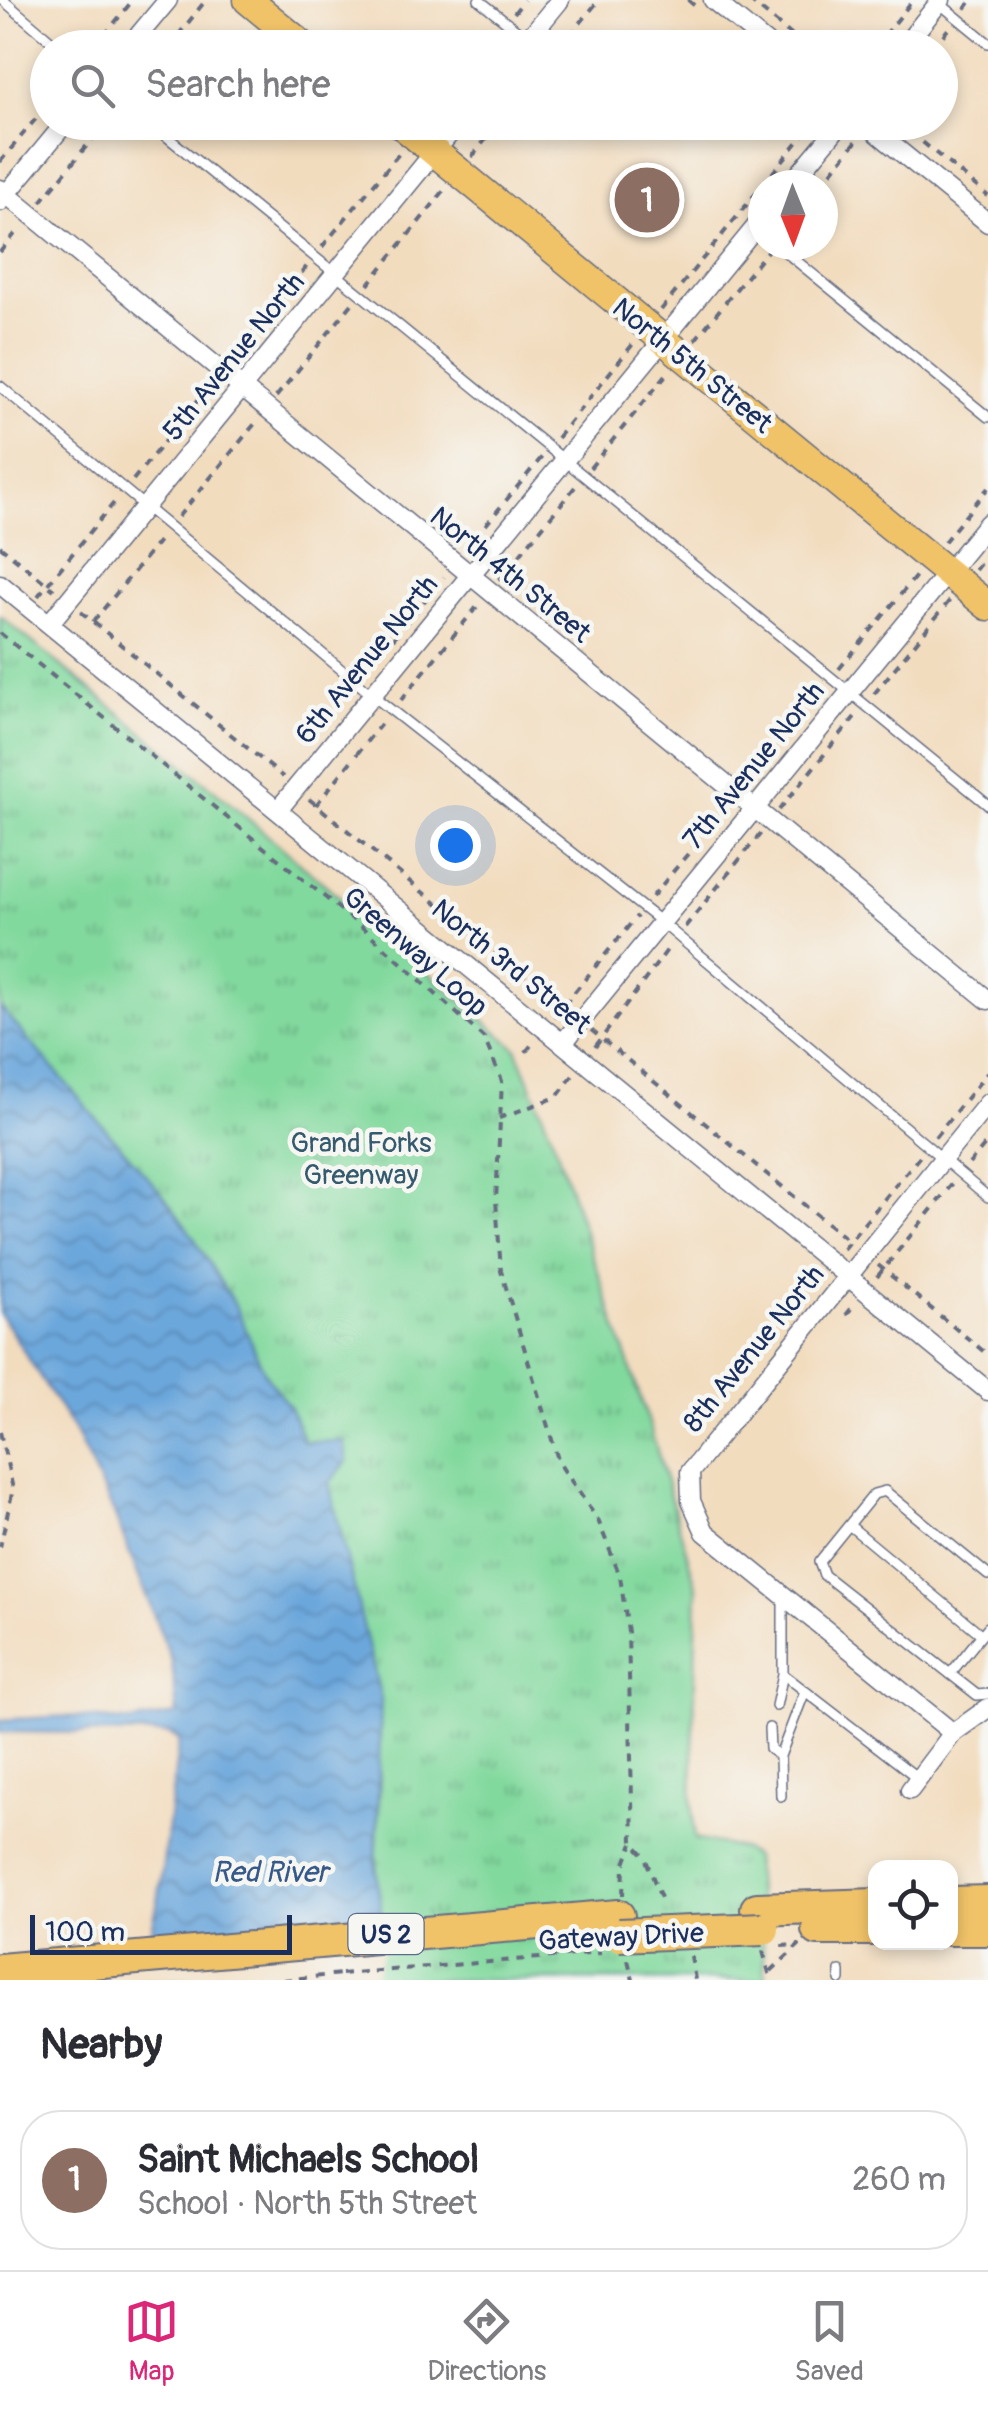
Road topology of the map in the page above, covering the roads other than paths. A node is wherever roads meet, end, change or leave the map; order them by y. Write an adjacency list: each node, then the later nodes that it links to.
1 (3, 0): 8 (lane)
2 (168, 0): 9 (street)
3 (248, 0): 10 (main road)
4 (479, 0): 11 (lane)
5 (560, 0): 12 (street)
6 (713, 0): 13 (street)
7 (938, 1): 14 (street); 15 (lane)
8 (38, 30)
9 (143, 30)
10 (284, 30)
11 (510, 30)
12 (535, 30)
13 (750, 30)
14 (916, 30)
15 (988, 43)
16 (50, 140): 24 (street)
17 (171, 140): 28 (lane)
18 (420, 140): 22 (main road, North 5th Street)
19 (444, 140): 22 (street, 5th Avenue North)
20 (827, 140): 23 (street)
21 (886, 140): 25 (street)
22 (434, 152): 28 (street, 5th Avenue North); 29 (main road, North 5th Street)
23 (802, 170)
24 (2, 195): 31 (street, North 4th Street)
25 (988, 223)
26 (748, 241): 29 (street, 6th Avenue North)
27 (793, 260): 32 (lane)
28 (334, 275): 31 (street, 5th Avenue North); 33 (lane)
29 (663, 342): 33 (street, 6th Avenue North); 37 (main road, North 5th Street)
30 (0, 386): 34 (lane)
31 (241, 390): 34 (street, 5th Avenue North); 36 (street, North 4th Street)
32 (988, 417)
33 (564, 460): 36 (street, 6th Avenue North); 41 (lane)
34 (144, 508): 40 (street, 5th Avenue North); 42 (lane)
35 (988, 523): 37 (street, 7th Avenue North)
36 (462, 569): 42 (street, 6th Avenue North); 45 (street, North 4th Street)
37 (946, 572): 39 (main road, North 5th Street); 41 (street, 7th Avenue North)
38 (0, 584): 40 (street, North 3rd Street)
39 (988, 606)
40 (49, 624): 43 (street, North 3rd Street)
41 (849, 690): 44 (lane); 45 (street, 7th Avenue North)
42 (372, 695): 43 (street, 6th Avenue North); 46 (lane)
43 (271, 804): 48 (street, North 3rd Street)
44 (988, 805)
45 (754, 808): 46 (street, 7th Avenue North); 47 (street, North 4th Street)
46 (661, 922): 48 (street, 7th Avenue North); 50 (lane)
47 (988, 1000)
48 (563, 1043): 52 (street, North 3rd Street)
49 (988, 1104): 50 (street, 8th Avenue North)
50 (942, 1159): 51 (lane); 52 (street, 8th Avenue North)
51 (988, 1197)
52 (847, 1276): 53 (street, North 3rd Street); 56 (street, 8th Avenue North)
53 (988, 1391)
54 (849, 1525): 55 (lane); 57 (lane); 59 (lane)
55 (988, 1575)
56 (783, 1595): 58 (lane); 65 (street, 8th Avenue North)
57 (985, 1631): 59 (lane)
58 (783, 1674): 60 (lane); 62 (lane)
59 (950, 1674): 61 (lane)
60 (805, 1691): 66 (lane); 67 (lane)
61 (988, 1694)
62 (776, 1706)
63 (988, 1708): 65 (street)
64 (770, 1728): 66 (lane)
65 (953, 1733): 67 (street)
66 (780, 1756): 68 (lane)
67 (914, 1785)
68 (781, 1796)
69 (988, 1902): 70 (highway)
70 (958, 1903)
71 (868, 1908): 75 (highway, Gateway Drive / US 2)
72 (868, 1929): 75 (highway, Gateway Drive / US 2)
73 (958, 1929): 74 (highway)
74 (988, 1929)
75 (766, 1932): 76 (highway, Gateway Drive / US 2)
76 (248, 1957): 77 (highway, US 2); 78 (highway, US 2)
77 (0, 1970)
78 (108, 1980)

